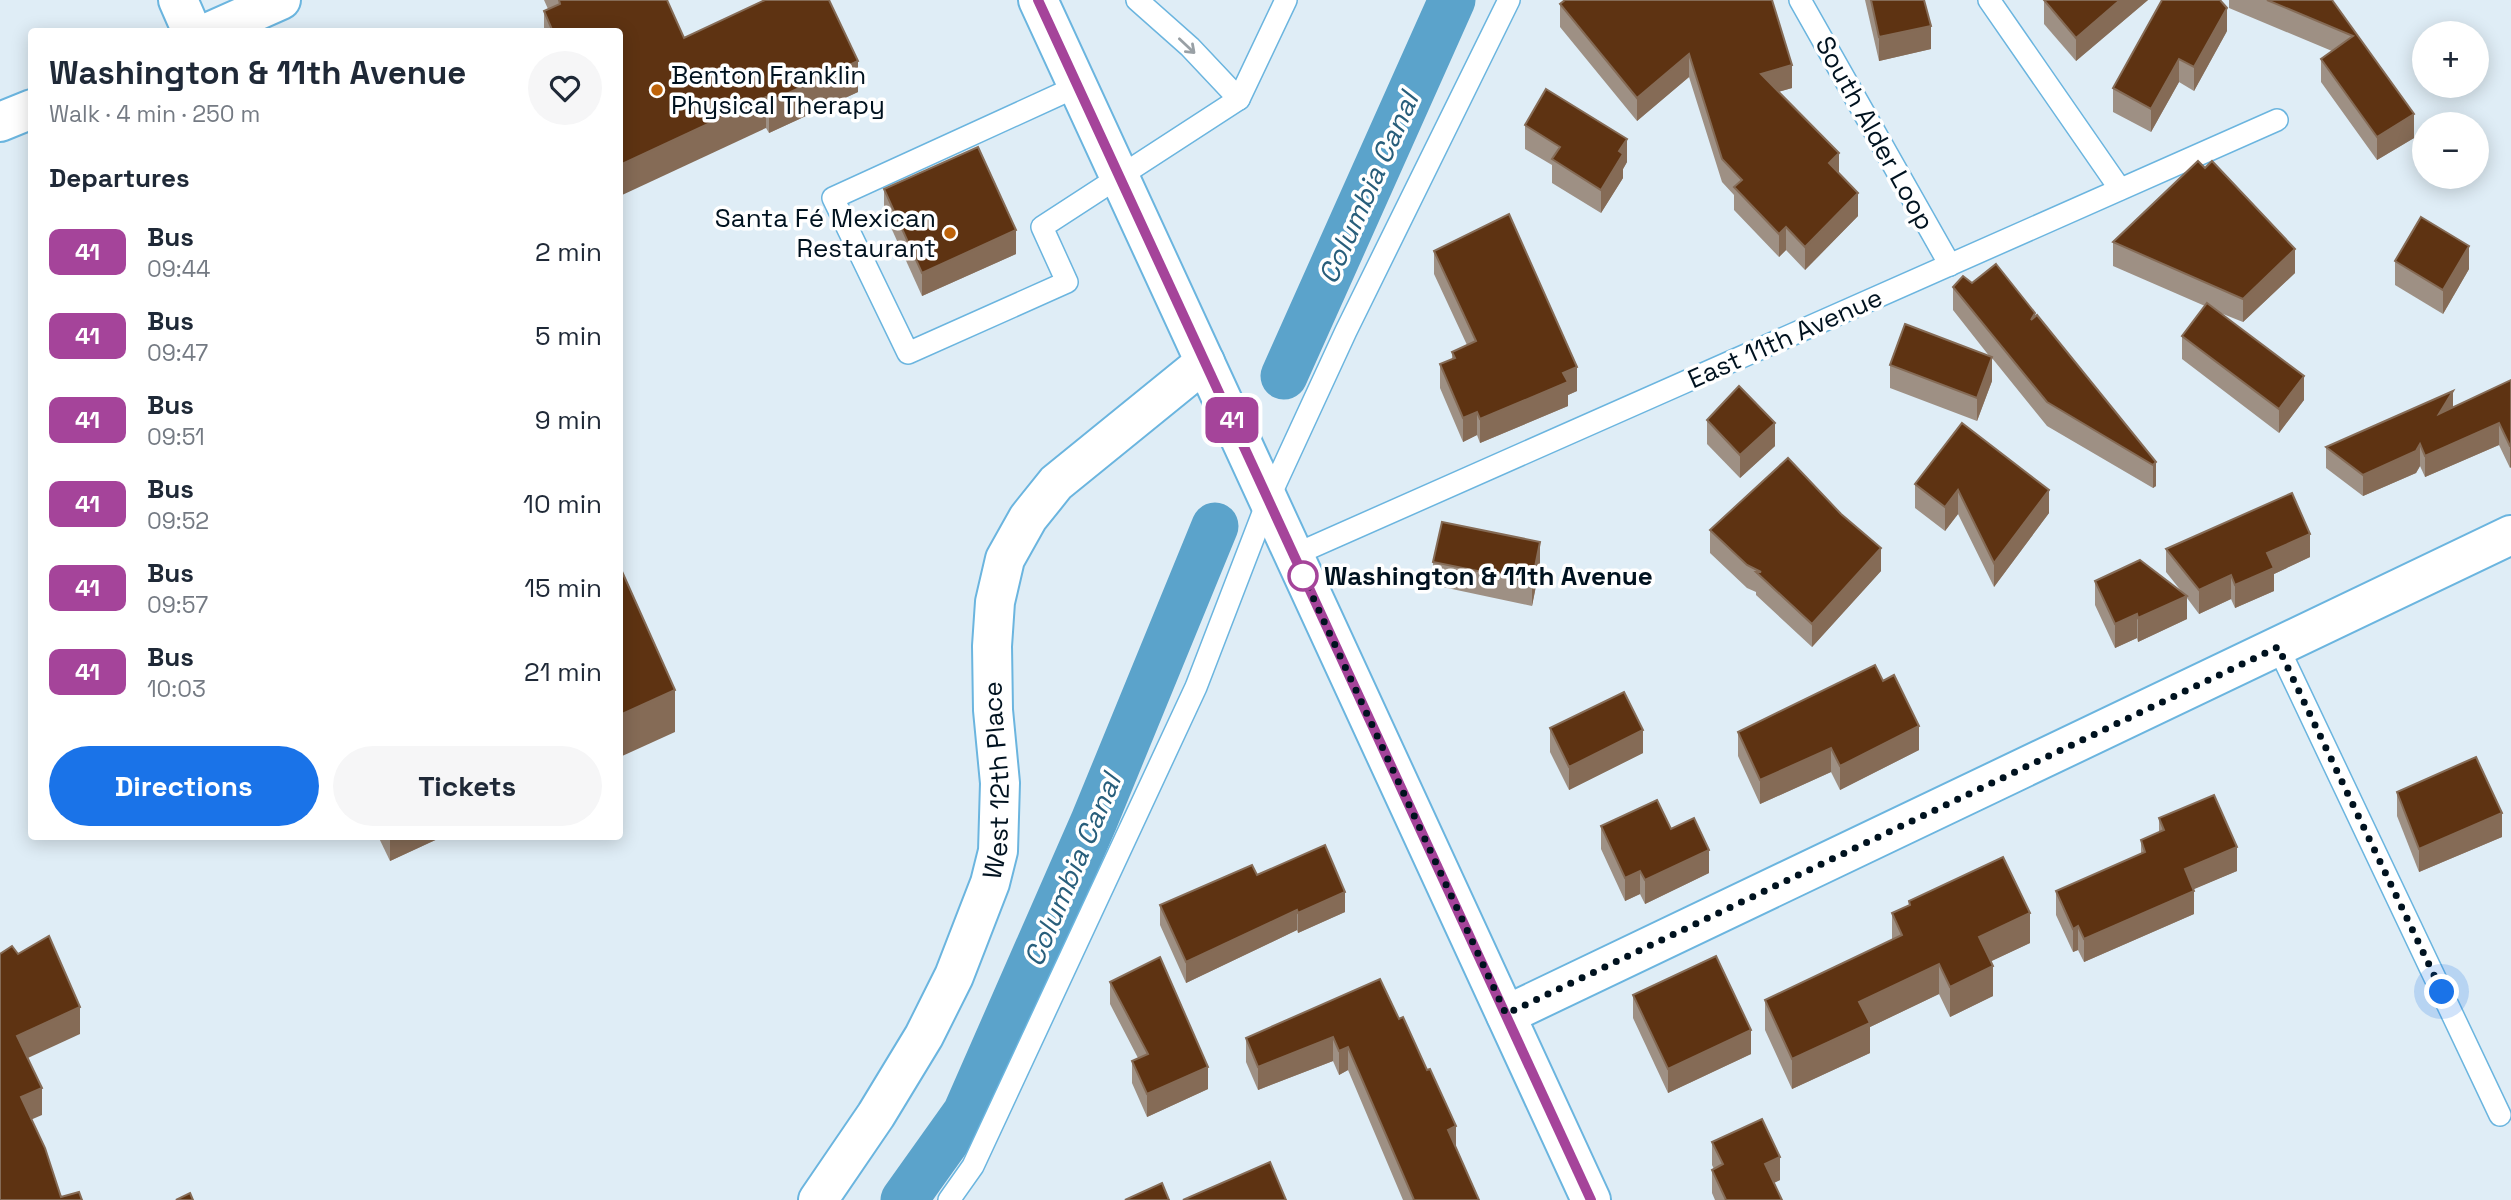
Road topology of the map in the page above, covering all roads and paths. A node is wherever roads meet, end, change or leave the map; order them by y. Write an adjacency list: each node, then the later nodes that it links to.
1 (178, 0): 9 (street)
2 (281, 0): 10 (street)
3 (1137, 0): 12 (lane, one-way to 12)
4 (1286, 0): 12 (lane)
5 (1509, 0): 20 (lane)
6 (1800, 0): 18 (lane, South Alder Loop)
7 (1989, 0): 17 (lane)
8 (1032, 3): 11 (street)
9 (190, 28)
10 (218, 28)
11 (1078, 86): 16 (street); 16 (lane)
12 (1239, 99): 16 (lane)
13 (28, 110): 15 (street)
14 (2277, 120): 17 (lane, East 11th Avenue)
15 (0, 122)
16 (1120, 178): 19 (street)
17 (2120, 189): 18 (lane, East 11th Avenue)
18 (1950, 265): 22 (lane, East 11th Avenue)
19 (1205, 362): 20 (street); 26 (street, West 12th Place)
20 (1268, 500): 22 (street); 27 (lane)
21 (2511, 535): 23 (street)
22 (1294, 555): 24 (street)
23 (2278, 647): 24 (street); 25 (lane)
24 (1506, 1014): 28 (street)
25 (2500, 1115)
26 (818, 1200)
27 (949, 1200)
28 (1591, 1200)

